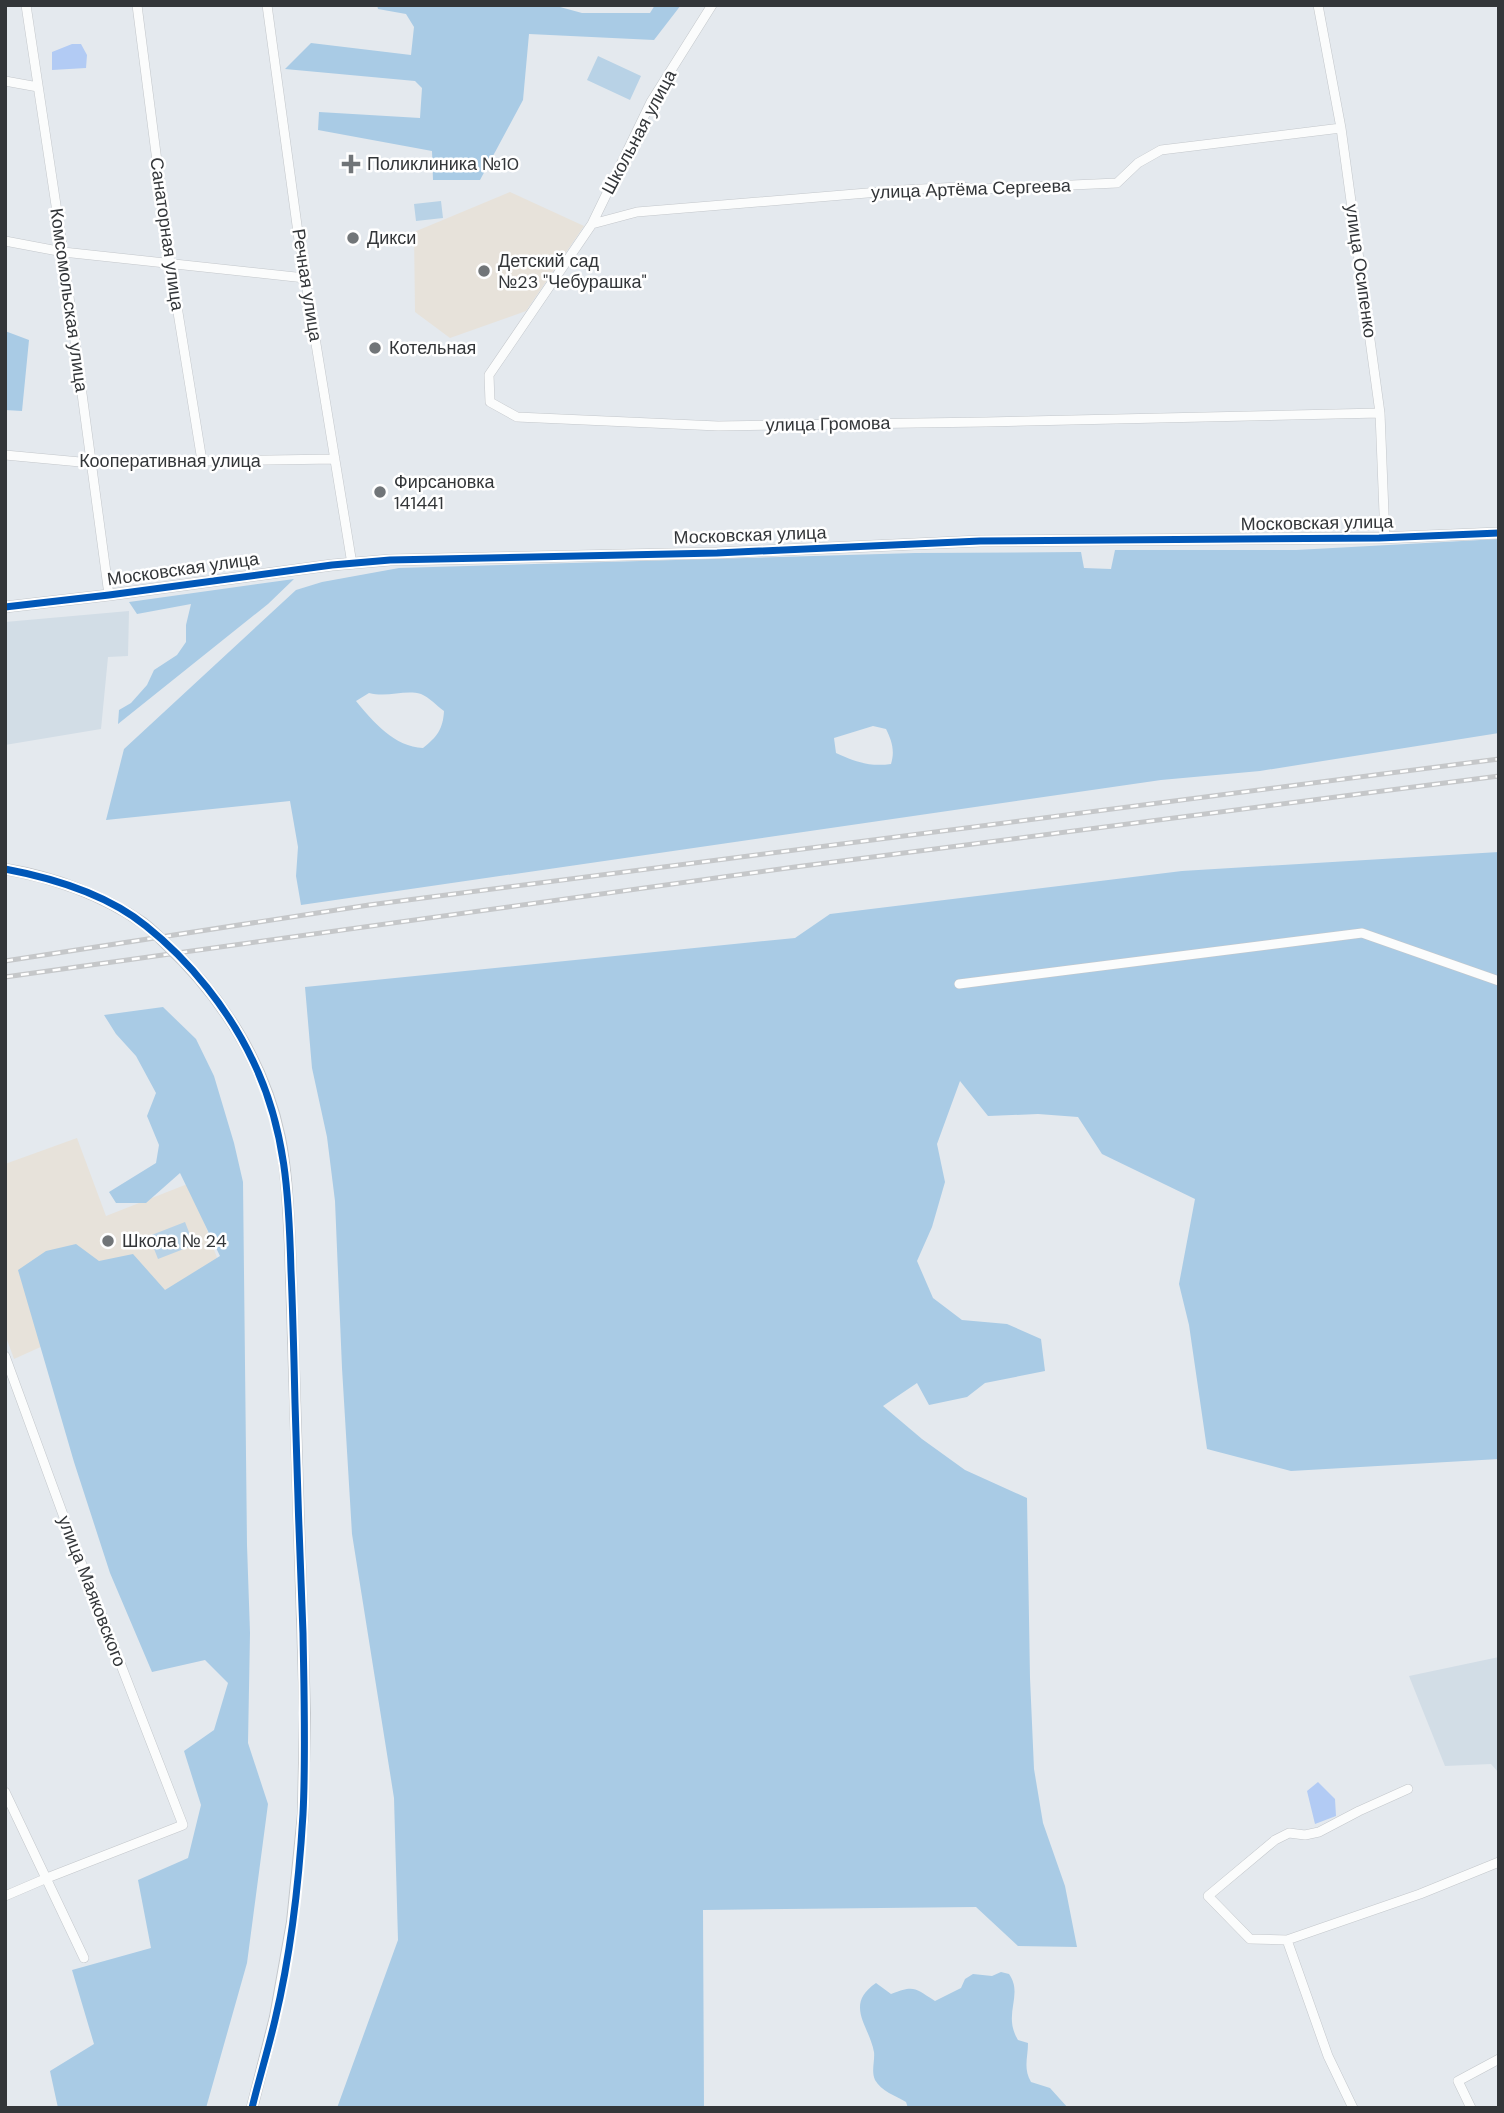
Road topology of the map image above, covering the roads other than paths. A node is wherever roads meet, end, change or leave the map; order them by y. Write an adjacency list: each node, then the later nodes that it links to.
1 (26, 5): 7 (street, Комсомольская улица)
2 (137, 5): 12 (street, Санаторная улица)
3 (267, 5): 13 (street, Речная улица)
4 (712, 5): 9 (street, Школьная улица)
5 (1318, 5): 8 (street, улица Осипенко)
6 (5, 81): 7 (street)
7 (38, 87): 11 (street, Комсомольская улица)
8 (1341, 128): 9 (street, улица Артёма Сергеева); 14 (street, улица Осипенко)
9 (592, 224): 14 (street, улица Громова)
10 (5, 241): 11 (street)
11 (63, 252): 12 (street); 18 (street, Комсомольская улица)
12 (170, 263): 13 (street); 17 (street, Санаторная улица)
13 (305, 278): 16 (street, Речная улица)
14 (1380, 413): 20 (street, улица Осипенко)
15 (5, 456): 18 (street, Кооперативная улица)
16 (335, 459): 17 (street, Кооперативная улица); 21 (street, Речная улица)
17 (202, 461): 18 (street, Кооперативная улица)
18 (92, 463): 22 (street, Комсомольская улица)
19 (1499, 533): 20 (street, Московская улица)
20 (1385, 538): 21 (street, Московская улица)
21 (352, 564): 22 (street, Московская улица)
22 (109, 595): 23 (street, Московская улица)
23 (5, 607)
24 (5, 869): 36 (street, bridge)
25 (1499, 981): 26 (street)
26 (959, 984)
27 (5, 1356): 31 (street, улица Маяковского)
28 (1408, 1789): 33 (street)
29 (5, 1793): 31 (street)
30 (1499, 1862): 33 (street)
31 (47, 1878): 32 (street); 34 (street)
32 (5, 1896)
33 (1287, 1940): 37 (street)
34 (84, 1958)
35 (1499, 2059): 38 (street)
36 (252, 2108)
37 (1353, 2108)
38 (1471, 2108)

